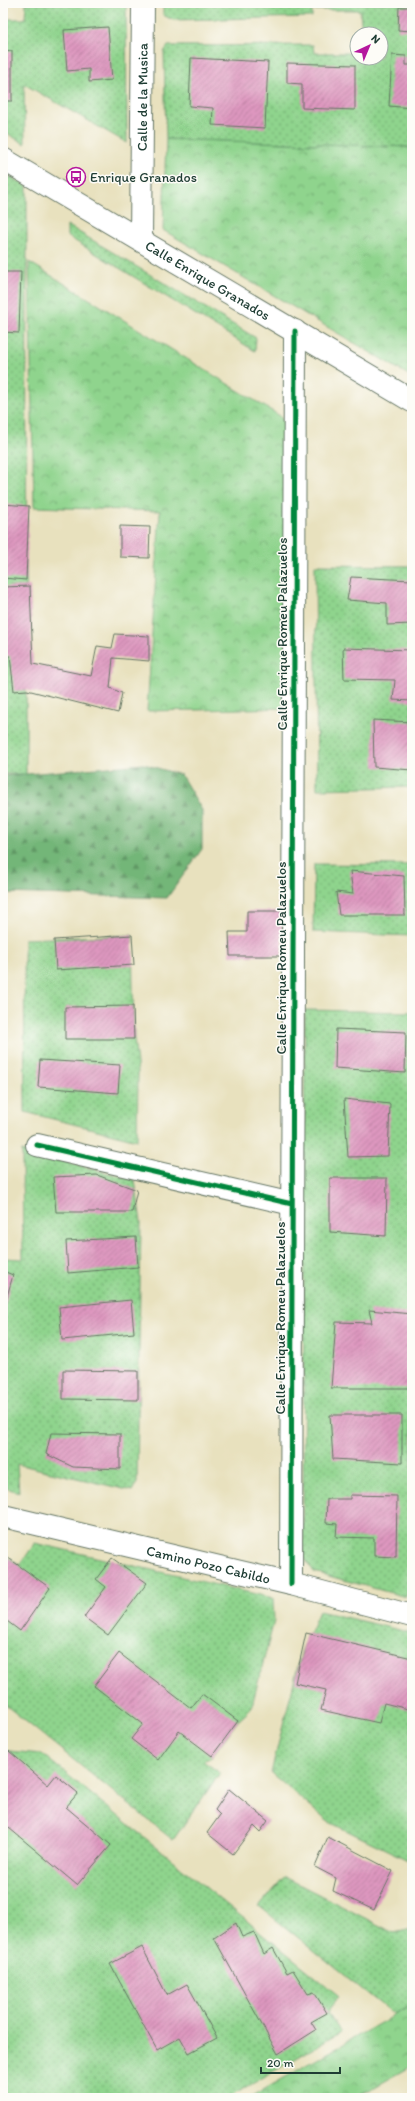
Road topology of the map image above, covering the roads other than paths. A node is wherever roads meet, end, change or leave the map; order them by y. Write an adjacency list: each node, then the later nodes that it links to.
1 (143, 3): 3 (street, Calle de la Musica)
2 (3, 159): 3 (street, Calle Enrique Granados)
3 (141, 240): 4 (street, Calle Enrique Granados)
4 (295, 332): 5 (street, Calle Enrique Granados); 7 (street, Calle Enrique Romeu Palazuelos)
5 (412, 401)
6 (37, 1145): 7 (street)
7 (292, 1204): 9 (street, Calle Enrique Romeu Palazuelos)
8 (3, 1516): 9 (street, Camino Pozo Cabildo)
9 (292, 1584): 10 (street, Camino Pozo Cabildo)
10 (412, 1616)

